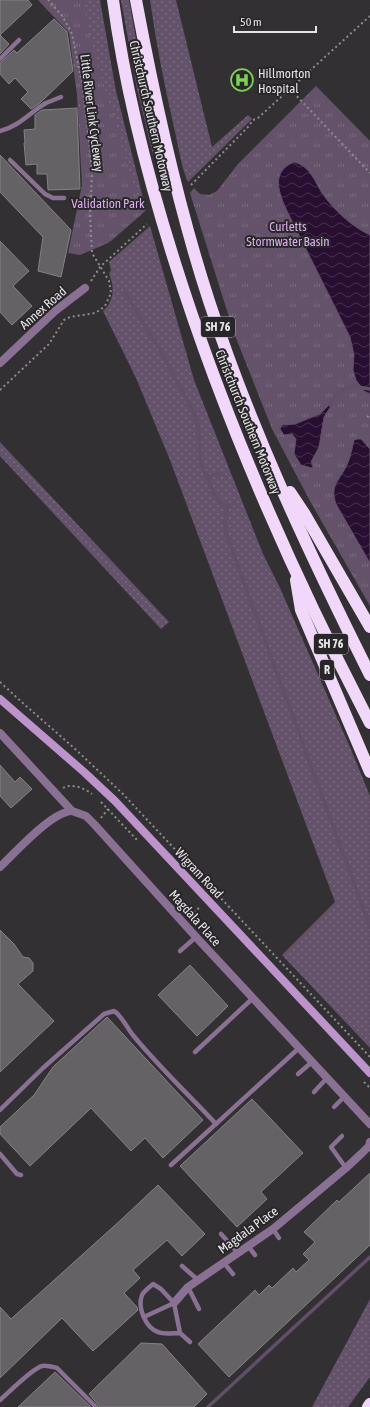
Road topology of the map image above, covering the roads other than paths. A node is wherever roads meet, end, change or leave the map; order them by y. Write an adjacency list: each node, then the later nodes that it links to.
1 (113, 0): 12 (highway, Christchurch Southern Motorway / SH 76)
2 (136, 0): 11 (highway, Christchurch Southern Motorway / SH 76)
3 (19, 40): 4 (lane)
4 (0, 60)
5 (61, 98): 6 (lane)
6 (0, 131)
7 (10, 160): 8 (lane)
8 (64, 198)
9 (86, 288): 10 (street, Annex Road)
10 (0, 363)
11 (277, 477): 13 (highway); 14 (highway, Christchurch Southern Motorway / SH 76)
12 (293, 565): 16 (highway, Christchurch Southern Motorway / SH 76); 18 (highway, R)
13 (370, 627)
14 (370, 675)
15 (0, 699): 27 (main road, Wigram Road)
16 (370, 723)
17 (0, 733): 19 (street, Magdala Place)
18 (370, 772)
19 (72, 811): 20 (street); 21 (street, Magdala Place)
20 (0, 867)
21 (196, 937): 22 (lane); 23 (street, Magdala Place)
22 (180, 951)
23 (253, 998): 24 (street, Magdala Place); 25 (lane)
24 (300, 1048): 26 (street, Magdala Place); 34 (lane)
25 (195, 1052)
26 (312, 1062): 28 (lane); 29 (street, Magdala Place)
27 (370, 1073)
28 (298, 1074)
29 (327, 1078): 30 (lane); 31 (street, Magdala Place)
30 (314, 1092)
31 (345, 1096): 32 (lane); 35 (street, Magdala Place)
32 (334, 1107)
33 (0, 1110): 34 (lane)
34 (216, 1124): 39 (lane)
35 (370, 1124)
36 (342, 1136): 40 (lane)
37 (370, 1142): 40 (street, Magdala Place)
38 (0, 1154): 41 (lane)
39 (171, 1165)
40 (346, 1168): 42 (street, Magdala Place)
41 (21, 1175)
42 (273, 1229): 44 (lane); 45 (street, Magdala Place)
43 (221, 1234): 46 (lane)
44 (279, 1238)
45 (248, 1246): 46 (street, Magdala Place); 47 (lane)
46 (238, 1253): 48 (street, Magdala Place)
47 (255, 1255)
48 (224, 1263): 50 (lane); 51 (street, Magdala Place)
49 (182, 1266): 51 (lane)
50 (233, 1274)
51 (198, 1280): 52 (street, Magdala Place)
52 (188, 1287): 53 (street, Magdala Place); 54 (lane)
53 (174, 1303): 55 (lane); 55 (lane); 56 (lane)
54 (199, 1309)
55 (144, 1317): 56 (lane)
56 (180, 1333): 57 (lane)
57 (190, 1342)
58 (0, 1400): 60 (lane)
59 (370, 1404): 61 (highway)
60 (96, 1407)
61 (368, 1407)

